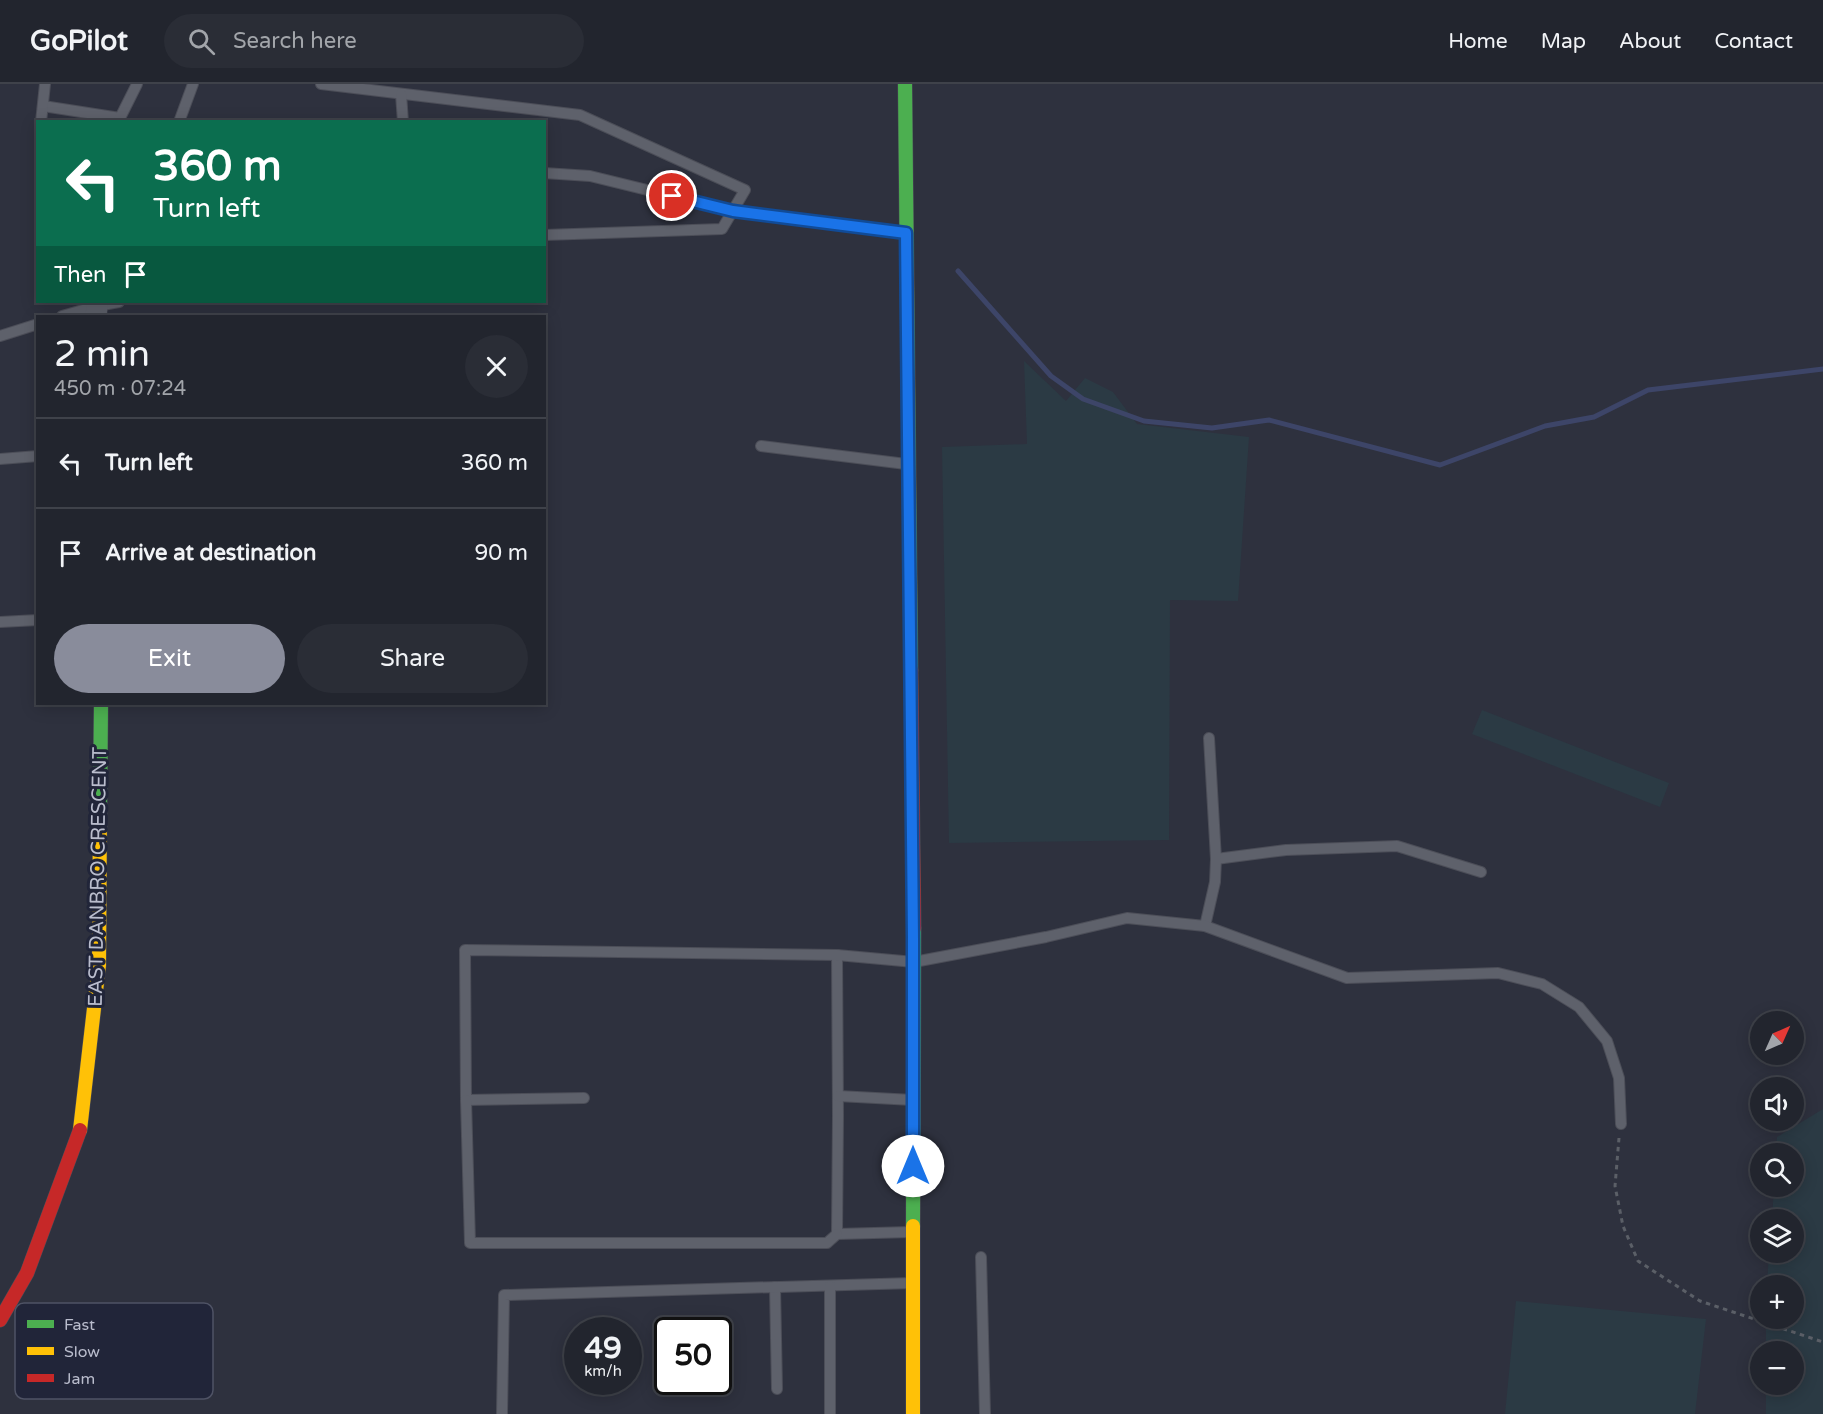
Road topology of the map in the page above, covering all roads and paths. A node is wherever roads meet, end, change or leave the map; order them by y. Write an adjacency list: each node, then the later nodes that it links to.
1 (45, 84): 7 (lane)
2 (136, 84): 9 (lane)
3 (193, 84): 10 (lane)
4 (321, 84): 6 (lane)
5 (905, 84): 14 (main road)
6 (401, 94): 11 (lane); 13 (lane)
7 (43, 105): 8 (lane); 9 (lane)
8 (41, 120)
9 (119, 120)
10 (180, 120)
11 (403, 120)
12 (546, 173): 13 (lane)
13 (733, 211): 14 (lane); 15 (lane)
14 (906, 233): 24 (main road)
15 (546, 235)
16 (113, 303): 17 (lane)
17 (96, 306): 18 (lane)
18 (65, 315)
19 (36, 325): 20 (lane)
20 (0, 336)
21 (761, 446): 24 (lane)
22 (36, 456): 23 (lane)
23 (0, 459)
24 (909, 464): 33 (main road)
25 (36, 620): 26 (lane)
26 (0, 622)
27 (101, 705): 45 (main road, EAST DANBRO CRESCENT)
28 (1209, 738): 29 (lane)
29 (1216, 859): 30 (lane); 31 (lane)
30 (1481, 872)
31 (1205, 926): 33 (lane); 38 (lane)
32 (837, 955): 33 (lane); 34 (lane); 36 (lane)
33 (914, 962): 37 (main road)
34 (838, 1096): 37 (lane); 40 (lane)
35 (584, 1098): 36 (lane)
36 (466, 1100): 40 (lane)
37 (913, 1100): 39 (main road)
38 (1621, 1125): 46 (path)
39 (913, 1232): 40 (lane); 42 (main road)
40 (837, 1234)
41 (981, 1257): 51 (lane)
42 (913, 1283): 43 (lane); 50 (main road)
43 (830, 1286): 44 (lane); 49 (lane)
44 (775, 1287): 47 (lane); 48 (lane)
45 (0, 1320)
46 (1823, 1342)
47 (777, 1389)
48 (502, 1414)
49 (830, 1414)
50 (913, 1414)
51 (985, 1414)

